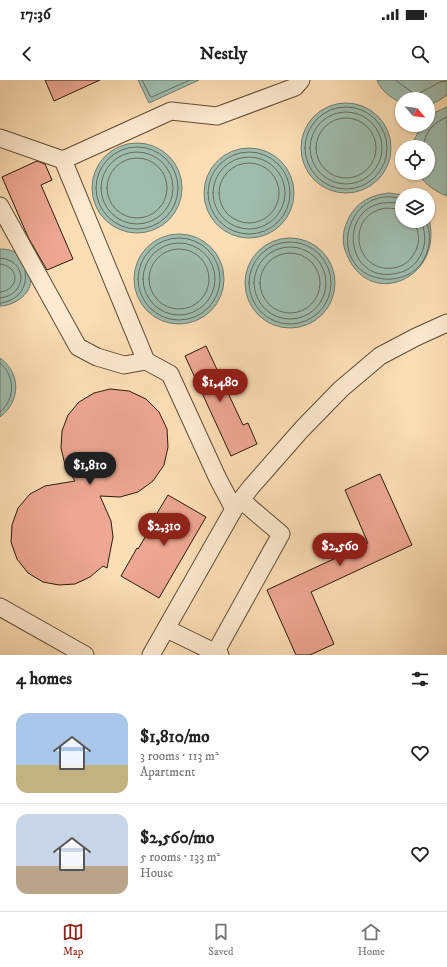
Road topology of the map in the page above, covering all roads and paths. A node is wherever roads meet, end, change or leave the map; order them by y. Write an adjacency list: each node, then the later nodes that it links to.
1 (301, 80): 3 (lane)
2 (0, 138): 3 (lane)
3 (63, 160): 6 (lane)
4 (1, 212): 6 (lane)
5 (447, 323): 7 (lane)
6 (146, 362): 7 (lane)
7 (238, 504): 9 (lane); 10 (lane)
8 (0, 607): 11 (lane)
9 (166, 629): 10 (lane); 12 (lane)
10 (217, 654)
11 (85, 655)
12 (151, 655)

